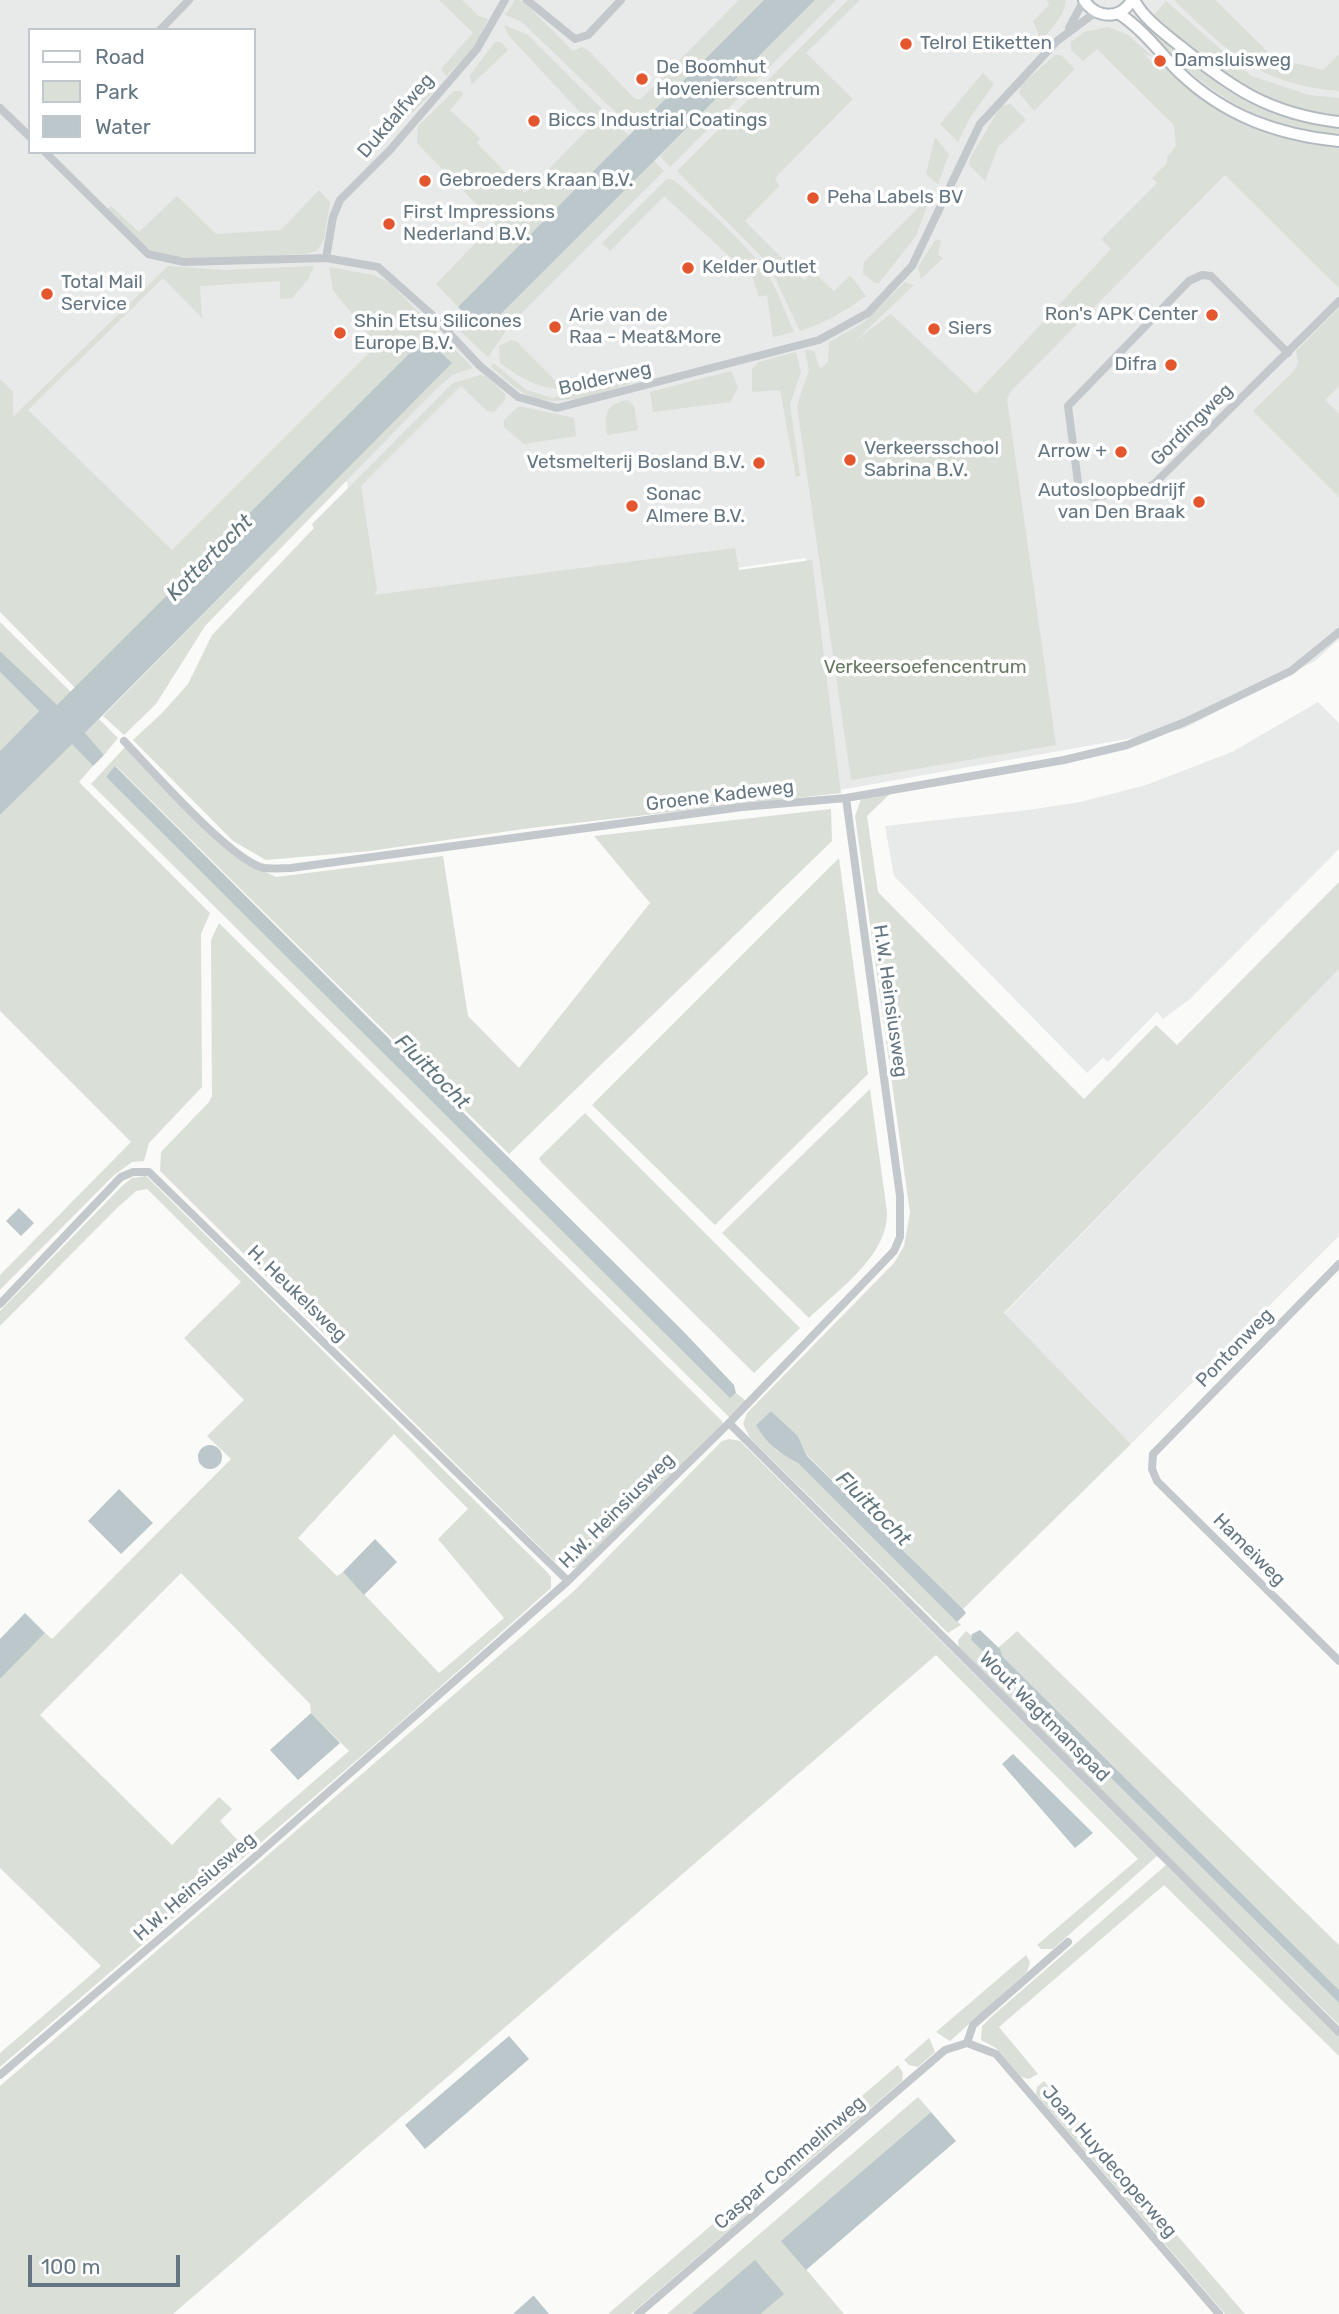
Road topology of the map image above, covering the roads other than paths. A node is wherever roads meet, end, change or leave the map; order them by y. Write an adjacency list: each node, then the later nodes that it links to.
1 (190, 0): 9 (street)
2 (505, 0): 16 (street, Dukdalfweg)
3 (527, 0): 4 (street)
4 (621, 0)
5 (1084, 0): 7 (main road); 10 (street, Bolderweg)
6 (1133, 0): 8 (main road); 12 (main road)
7 (1096, 12): 8 (main road); 10 (street, Bolderweg)
8 (1118, 13): 14 (main road)
9 (162, 28)
10 (1065, 34): 16 (street, Bolderweg)
11 (0, 108): 13 (street)
12 (1339, 122)
13 (28, 135)
14 (1339, 141)
15 (47, 154): 16 (street, Bolderweg)
16 (326, 258)
17 (1339, 301): 18 (street, Gordingweg)
18 (1288, 353): 18 (street, Gordingweg)
19 (1339, 632): 21 (street, Groene Kadeweg)
20 (124, 741): 21 (street, Groene Kadeweg)
21 (846, 798): 24 (street, H.W. Heinsiusweg)
22 (1339, 1264): 25 (street, Pontonweg)
23 (0, 1304): 26 (street, H. Heukelsweg)
24 (729, 1423): 26 (street, H.W. Heinsiusweg); 29 (street, Wout Wagtmanspad)
25 (1153, 1454): 27 (street, Hameiweg)
26 (568, 1581): 31 (street, H.W. Heinsiusweg)
27 (1339, 1661)
28 (1068, 1942): 30 (street)
29 (1339, 2032)
30 (967, 2043): 32 (street, Caspar Commelinweg); 33 (street, Joan Huydecoperweg)
31 (0, 2075)
32 (638, 2314)
33 (1219, 2314)

